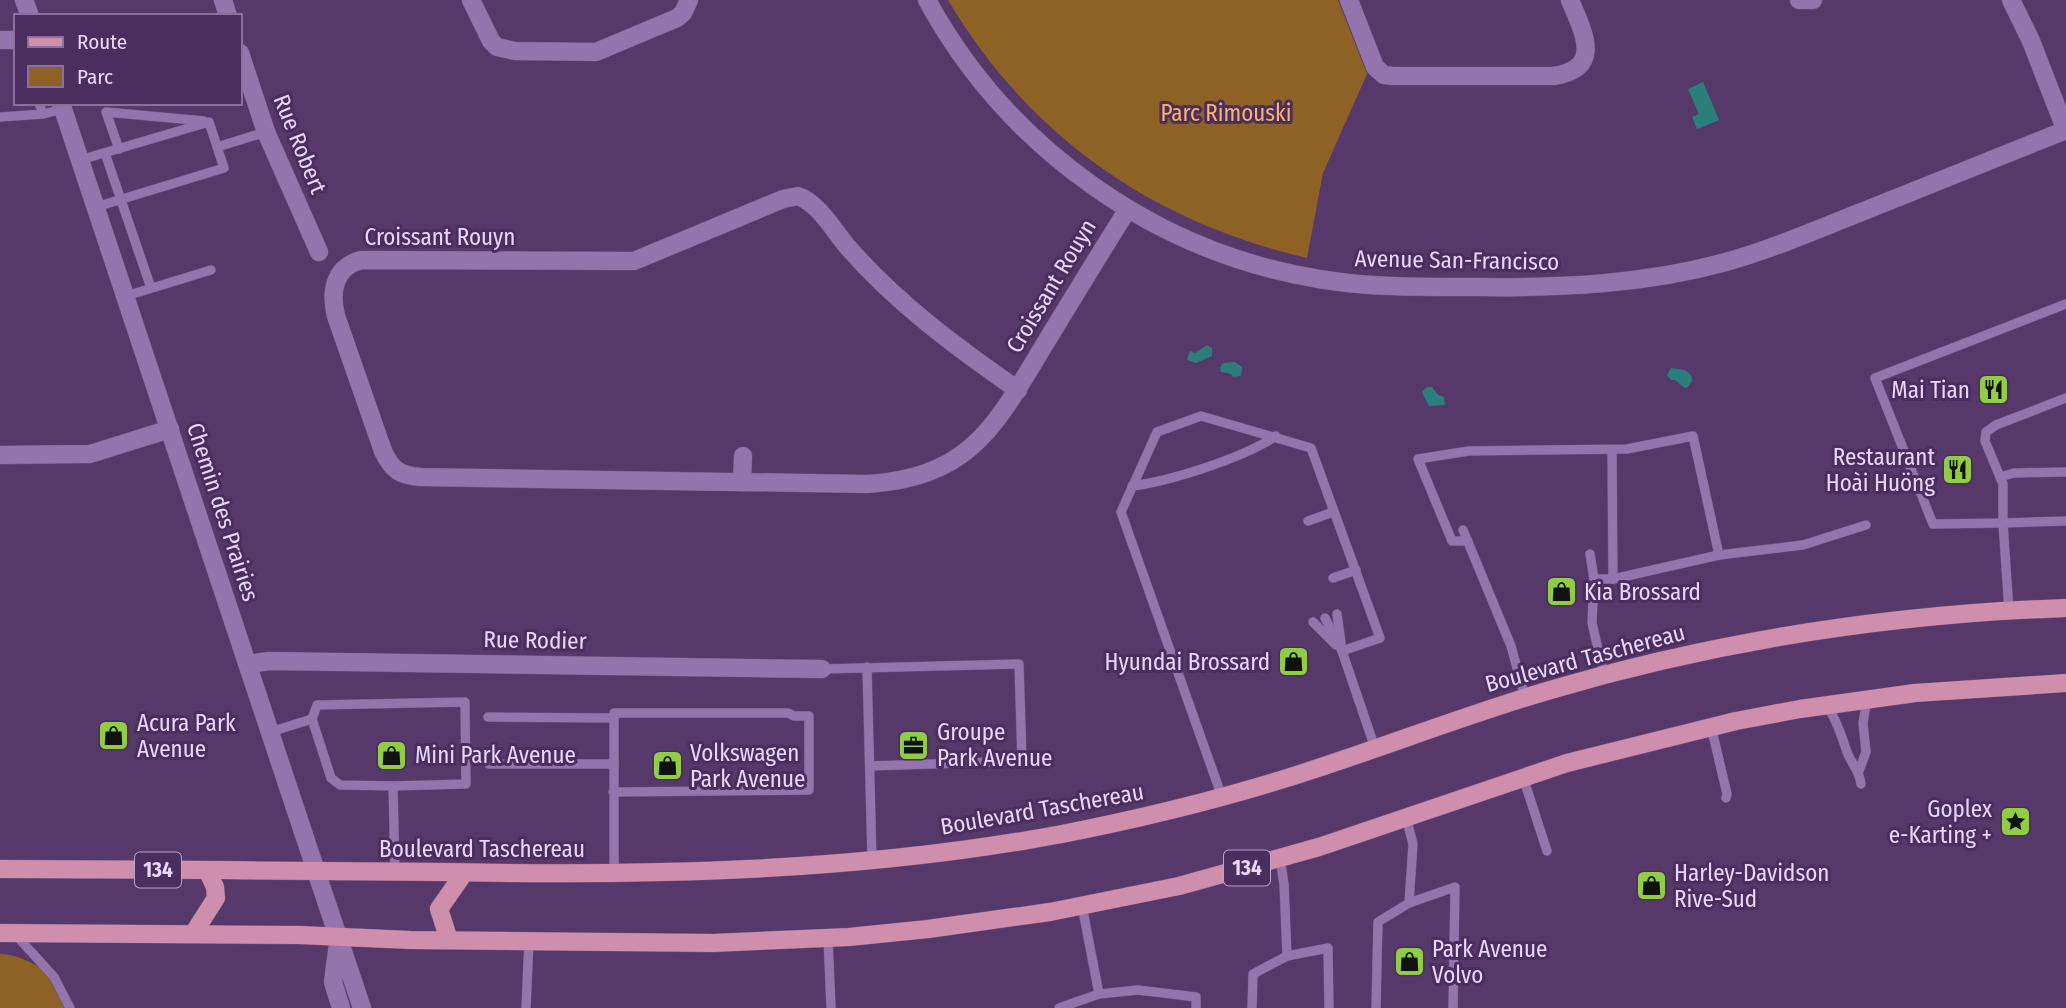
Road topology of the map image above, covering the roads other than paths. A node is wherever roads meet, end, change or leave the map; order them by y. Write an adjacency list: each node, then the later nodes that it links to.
1 (471, 0): 2 (street)
2 (689, 0)
3 (926, 0): 23 (street, Avenue San-Francisco)
4 (1349, 0): 5 (street)
5 (1570, 0)
6 (1799, 0): 7 (street)
7 (1813, 0)
8 (2011, 0): 15 (street)
9 (242, 59): 16 (street, Rue Robert)
10 (40, 105): 12 (lane)
11 (62, 106): 12 (lane); 20 (street, Chemin des Prairies)
12 (43, 114): 13 (lane)
13 (0, 117)
14 (209, 122): 17 (lane); 18 (lane); 18 (lane)
15 (2066, 130): 23 (street, Avenue San-Francisco)
16 (266, 132): 17 (lane); 24 (street, Rue Robert)
17 (217, 147): 21 (lane)
18 (119, 149): 19 (lane)
19 (105, 153): 20 (lane); 21 (lane)
20 (80, 160): 22 (street, Chemin des Prairies)
21 (121, 200): 22 (lane); 26 (lane)
22 (96, 207): 27 (street, Chemin des Prairies)
23 (1128, 209): 29 (street, Croissant Rouyn)
24 (319, 252)
25 (211, 270): 26 (lane)
26 (150, 288): 27 (lane)
27 (126, 296): 31 (street, Chemin des Prairies)
28 (2066, 304): 43 (lane)
29 (1017, 390): 38 (street, Croissant Rouyn); 38 (street, Croissant Rouyn)
30 (2066, 398): 37 (lane)
31 (170, 429): 34 (street); 59 (street, Chemin des Prairies)
32 (1276, 436): 39 (lane); 39 (lane); 40 (lane)
33 (1612, 450): 46 (lane); 48 (lane); 52 (lane)
34 (0, 455)
35 (743, 456): 38 (street)
36 (2066, 472): 37 (lane)
37 (2000, 478): 43 (lane)
38 (742, 482)
39 (1132, 486): 83 (lane)
40 (1333, 512): 41 (lane); 49 (lane)
41 (1308, 521)
42 (2066, 522): 43 (lane)
43 (2003, 523): 54 (lane)
44 (1866, 525): 48 (lane)
45 (1463, 530): 46 (lane)
46 (1468, 541): 64 (lane)
47 (1590, 554): 51 (lane)
48 (1719, 555): 52 (lane)
49 (1356, 570): 50 (lane); 58 (lane)
50 (1333, 578)
51 (1594, 579): 52 (lane); 62 (lane)
52 (1613, 579)
53 (2066, 608): 54 (main road, Boulevard Taschereau / 134)
54 (2009, 611): 62 (main road, Boulevard Taschereau / 134)
55 (1337, 614): 58 (lane)
56 (1325, 618): 58 (lane)
57 (1313, 622): 58 (lane)
58 (1342, 651): 72 (lane)
59 (248, 664): 61 (street, Rue Rodier); 71 (street, Chemin des Prairies)
60 (867, 667): 61 (lane); 75 (lane); 75 (lane)
61 (822, 669)
62 (1604, 675): 64 (main road, Boulevard Taschereau / 134)
63 (2066, 683): 65 (main road, 134)
64 (1525, 698): 72 (main road, Boulevard Taschereau / 134)
65 (1867, 699): 66 (main road, 134); 76 (lane)
66 (1827, 705): 70 (main road, 134); 76 (lane)
67 (488, 717): 68 (lane)
68 (614, 718): 74 (lane); 81 (lane)
69 (312, 719): 71 (lane); 80 (lane); 80 (lane)
70 (1711, 726): 78 (main road, 134); 84 (lane)
71 (270, 732): 91 (street, Chemin des Prairies)
72 (1375, 748): 83 (main road, Boulevard Taschereau / 134)
73 (489, 764): 74 (lane)
74 (614, 764): 82 (lane)
75 (870, 766): 88 (lane)
76 (1859, 771): 79 (lane)
77 (742, 774): 81 (lane)
78 (1522, 778): 85 (main road, 134); 86 (lane)
79 (1861, 784)
80 (393, 786): 92 (lane)
81 (742, 790): 82 (lane)
82 (614, 792): 94 (lane)
83 (1222, 797): 88 (main road, Boulevard Taschereau / 134)
84 (1726, 798)
85 (1406, 817): 87 (main road, 134); 95 (lane)
86 (1546, 851)
87 (1280, 859): 96 (main road, 134); 103 (lane)
88 (872, 860): 94 (main road, Boulevard Taschereau / 134)
89 (0, 869): 90 (main road, Boulevard Taschereau / 134)
90 (207, 870): 91 (main road, Boulevard Taschereau / 134); 98 (main road)
91 (316, 872): 92 (main road, Boulevard Taschereau / 134); 99 (street, Chemin des Prairies)
92 (395, 872): 93 (main road, Boulevard Taschereau / 134)
93 (464, 873): 94 (main road, Boulevard Taschereau / 134); 101 (main road)
94 (614, 874)
95 (1409, 903): 114 (lane); 115 (lane)
96 (1082, 906): 100 (main road, 134); 104 (lane)
97 (7, 933): 98 (main road, 134); 105 (lane)
98 (193, 934): 99 (main road, 134)
99 (339, 937): 101 (main road, 134); 106 (street, Chemin des Prairies); 107 (street, Chemin des Prairies)
100 (828, 938): 102 (main road, 134); 109 (lane)
101 (449, 940): 102 (main road, 134)
102 (529, 941): 108 (lane)
103 (1287, 956): 112 (lane); 113 (lane)
104 (1099, 994): 110 (lane); 111 (lane)
105 (70, 1008)
106 (341, 1008)
107 (362, 1008)
108 (526, 1008)
109 (831, 1008)
110 (1059, 1008)
111 (1196, 1008)
112 (1252, 1008)
113 (1329, 1008)
114 (1376, 1008)
115 (1453, 1008)

